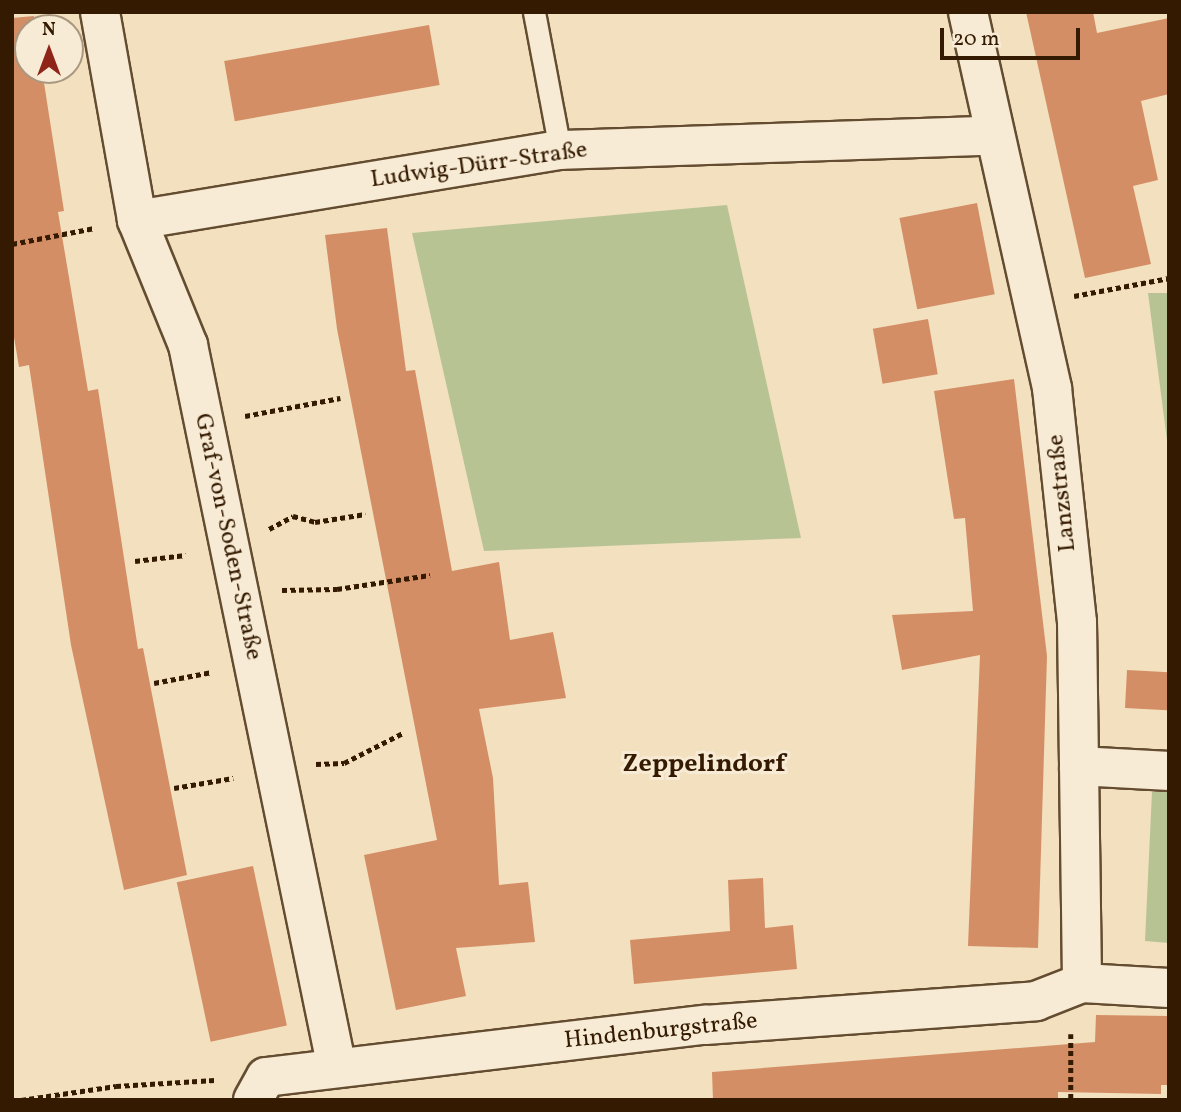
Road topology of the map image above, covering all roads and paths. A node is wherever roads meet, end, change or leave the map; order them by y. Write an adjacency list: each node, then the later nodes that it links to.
1 (100, 12): 6 (street, Graf-von-Soden-Straße)
2 (534, 12): 5 (lane)
3 (968, 12): 4 (street, Lanzstraße)
4 (992, 136): 5 (street, Ludwig-Dürr-Straße); 9 (street, Lanzstraße)
5 (560, 150): 6 (street, Ludwig-Dürr-Straße)
6 (137, 220): 7 (path); 11 (street, Graf-von-Soden-Straße)
7 (12, 244)
8 (1169, 278): 9 (path)
9 (1035, 303): 19 (street, Lanzstraße)
10 (340, 398): 11 (path)
11 (204, 424): 13 (street, Graf-von-Soden-Straße)
12 (365, 514): 13 (path)
13 (228, 542): 14 (path); 16 (street, Graf-von-Soden-Straße)
14 (135, 561)
15 (430, 575): 16 (path)
16 (238, 590): 17 (street, Graf-von-Soden-Straße)
17 (253, 664): 18 (path); 23 (street, Graf-von-Soden-Straße)
18 (155, 683)
19 (1079, 766): 20 (street); 21 (street, Lanzstraße)
20 (1169, 771)
21 (1082, 983): 22 (street); 23 (street, Hindenburgstraße); 26 (path)
22 (1169, 988)
23 (337, 1068): 24 (street, Hindenburgstraße)
24 (259, 1088): 25 (path)
25 (21, 1100)
26 (1071, 1100)

